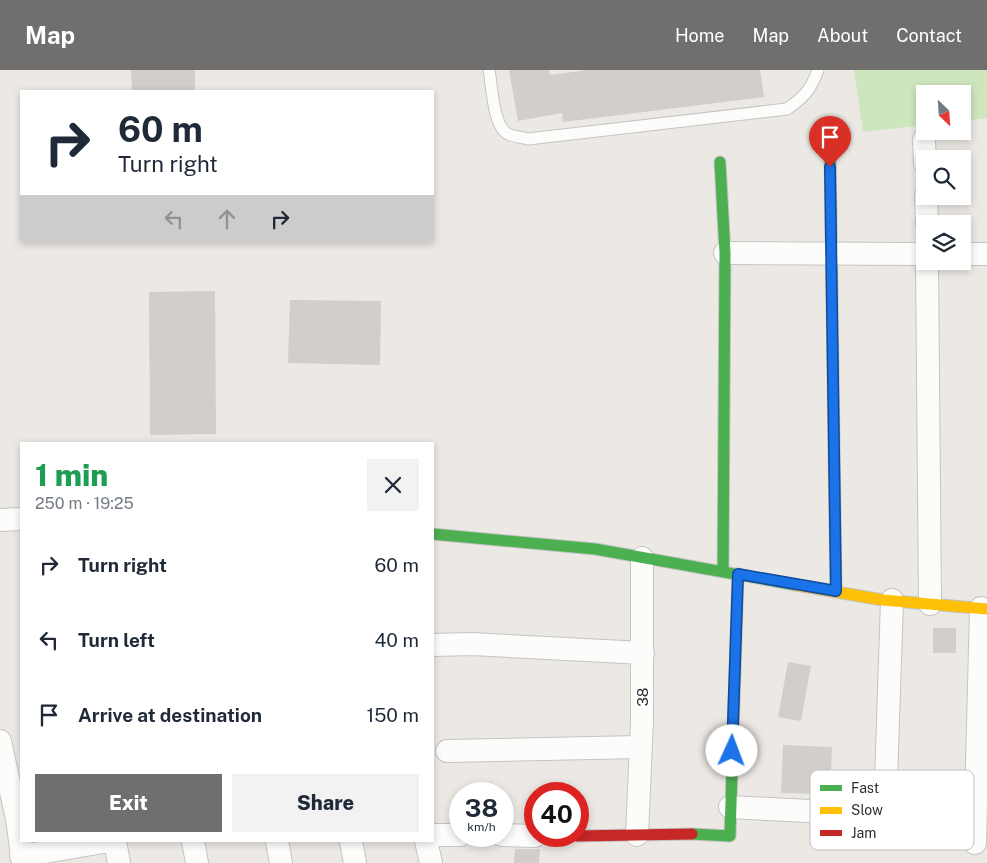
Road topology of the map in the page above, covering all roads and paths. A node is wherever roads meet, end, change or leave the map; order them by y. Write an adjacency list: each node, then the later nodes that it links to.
1 (489, 70): 2 (lane)
2 (818, 70)
3 (924, 140): 5 (street)
4 (830, 149): 8 (street)
5 (924, 150)
6 (720, 162): 7 (street)
7 (725, 253): 8 (street); 17 (street)
8 (831, 254): 9 (street); 19 (street)
9 (916, 254)
10 (971, 254): 11 (street)
11 (987, 254)
12 (927, 270): 21 (street)
13 (20, 519): 14 (street)
14 (0, 520)
15 (434, 534): 16 (street)
16 (642, 558): 17 (street); 24 (street, 38)
17 (722, 572): 18 (street)
18 (738, 574): 19 (street); 29 (street)
19 (836, 591): 20 (street)
20 (892, 600): 21 (street); 28 (street)
21 (930, 604): 22 (street)
22 (984, 609): 41 (street)
23 (434, 645): 24 (street)
24 (643, 653): 26 (street, 38)
25 (0, 741): 42 (street)
26 (640, 747): 27 (street); 33 (street, 38)
27 (447, 751)
28 (886, 770)
29 (730, 807): 30 (street); 33 (street)
30 (810, 811)
31 (434, 835): 32 (street)
32 (449, 835)
33 (637, 835): 34 (street)
34 (589, 836)
35 (104, 842): 42 (street)
36 (115, 842): 43 (street)
37 (193, 842): 44 (street)
38 (277, 842): 45 (street)
39 (351, 842): 46 (street)
40 (426, 842): 47 (street)
41 (975, 843)
42 (22, 859)
43 (119, 863)
44 (197, 863)
45 (281, 863)
46 (356, 863)
47 (431, 863)

